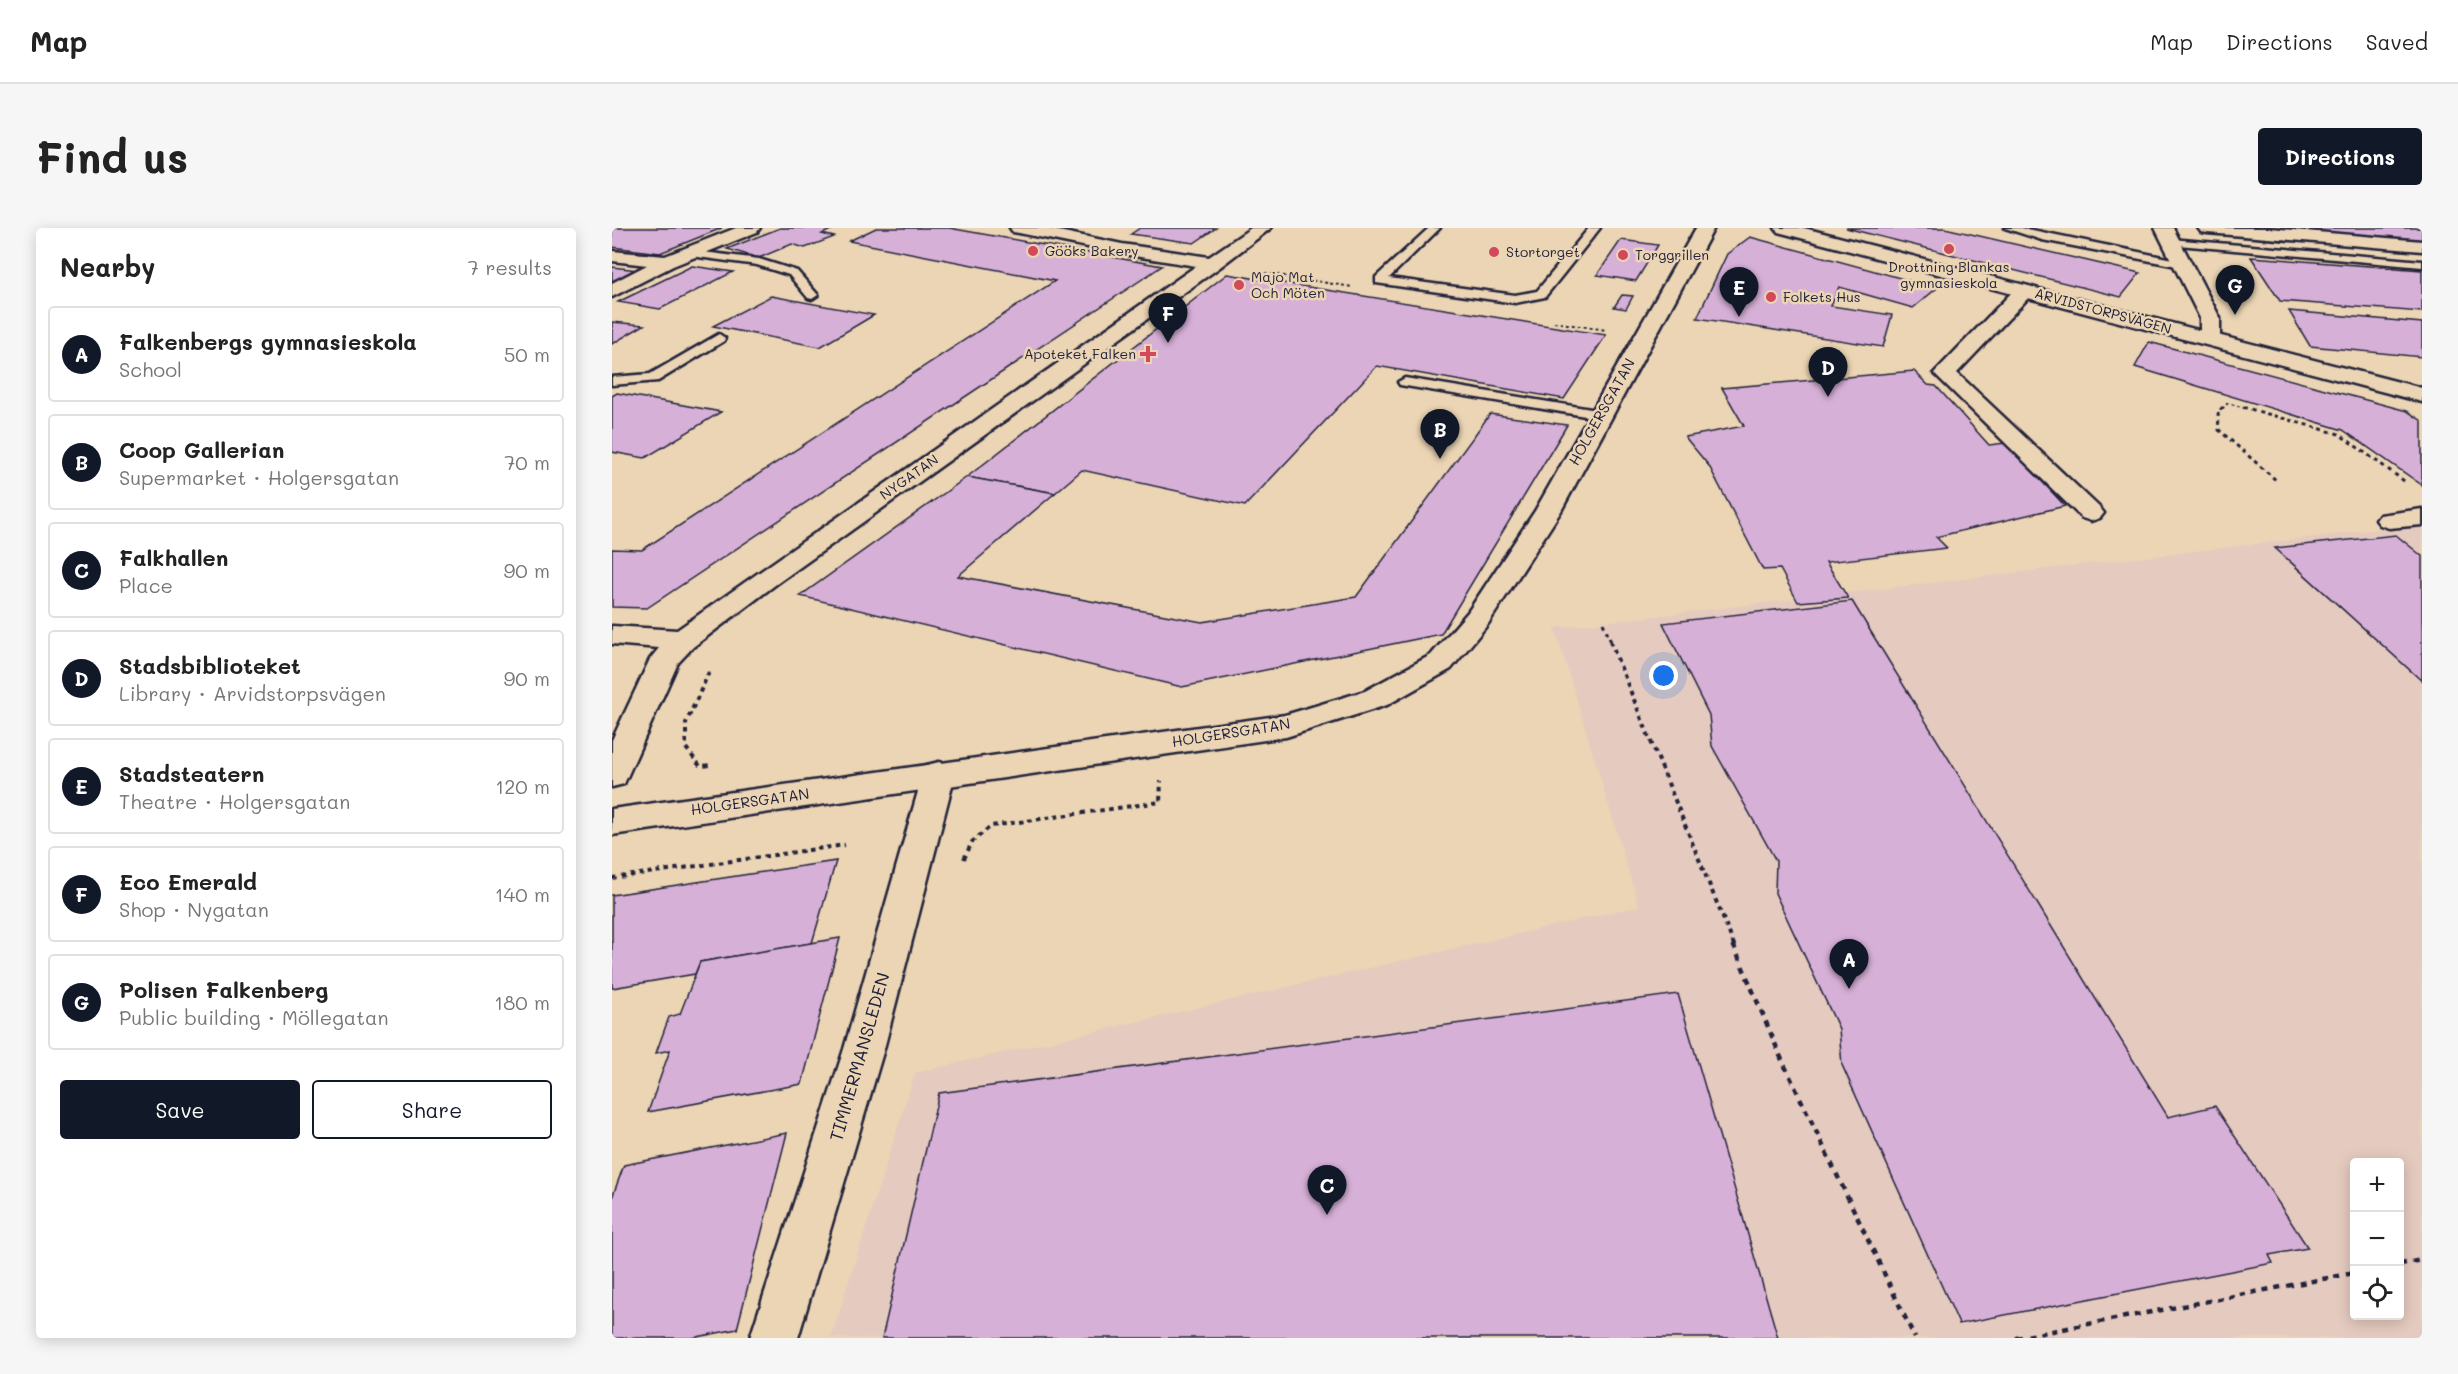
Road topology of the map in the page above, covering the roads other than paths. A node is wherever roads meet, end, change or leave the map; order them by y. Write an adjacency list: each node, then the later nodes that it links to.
1 (751, 228): 12 (street)
2 (1019, 228): 15 (street)
3 (1262, 228): 15 (street, NYGATAN)
4 (1435, 228): 5 (lane)
5 (1595, 228)
6 (1705, 228): 26 (street, HOLGERSGATAN)
7 (1784, 228): 19 (street, ARVIDSTORPSVÄGEN)
8 (2010, 228): 16 (lane)
9 (2207, 228): 11 (street)
10 (2167, 235): 16 (street); 17 (lane)
11 (2422, 246)
12 (687, 254): 14 (street); 20 (lane)
13 (612, 256): 14 (street)
14 (667, 262): 18 (street)
15 (1214, 263): 31 (street, NYGATAN)
16 (2182, 264): 22 (street)
17 (2422, 264)
18 (612, 291)
19 (2024, 291): 22 (street, ARVIDSTORPSVÄGEN); 27 (street)
20 (812, 295)
21 (719, 338): 23 (lane)
22 (2210, 339): 25 (street, ARVIDSTORPSVÄGEN)
23 (612, 381)
24 (1405, 382): 26 (lane)
25 (2422, 395)
26 (1602, 415): 32 (street, HOLGERSGATAN)
27 (2091, 513)
28 (2422, 517): 29 (street)
29 (2389, 520)
30 (612, 635): 31 (street)
31 (684, 640): 33 (street, NYGATAN)
32 (939, 774): 34 (street, HOLGERSGATAN); 35 (street, TIMMERMANSLEDEN)
33 (612, 775)
34 (612, 822)
35 (774, 1338)

